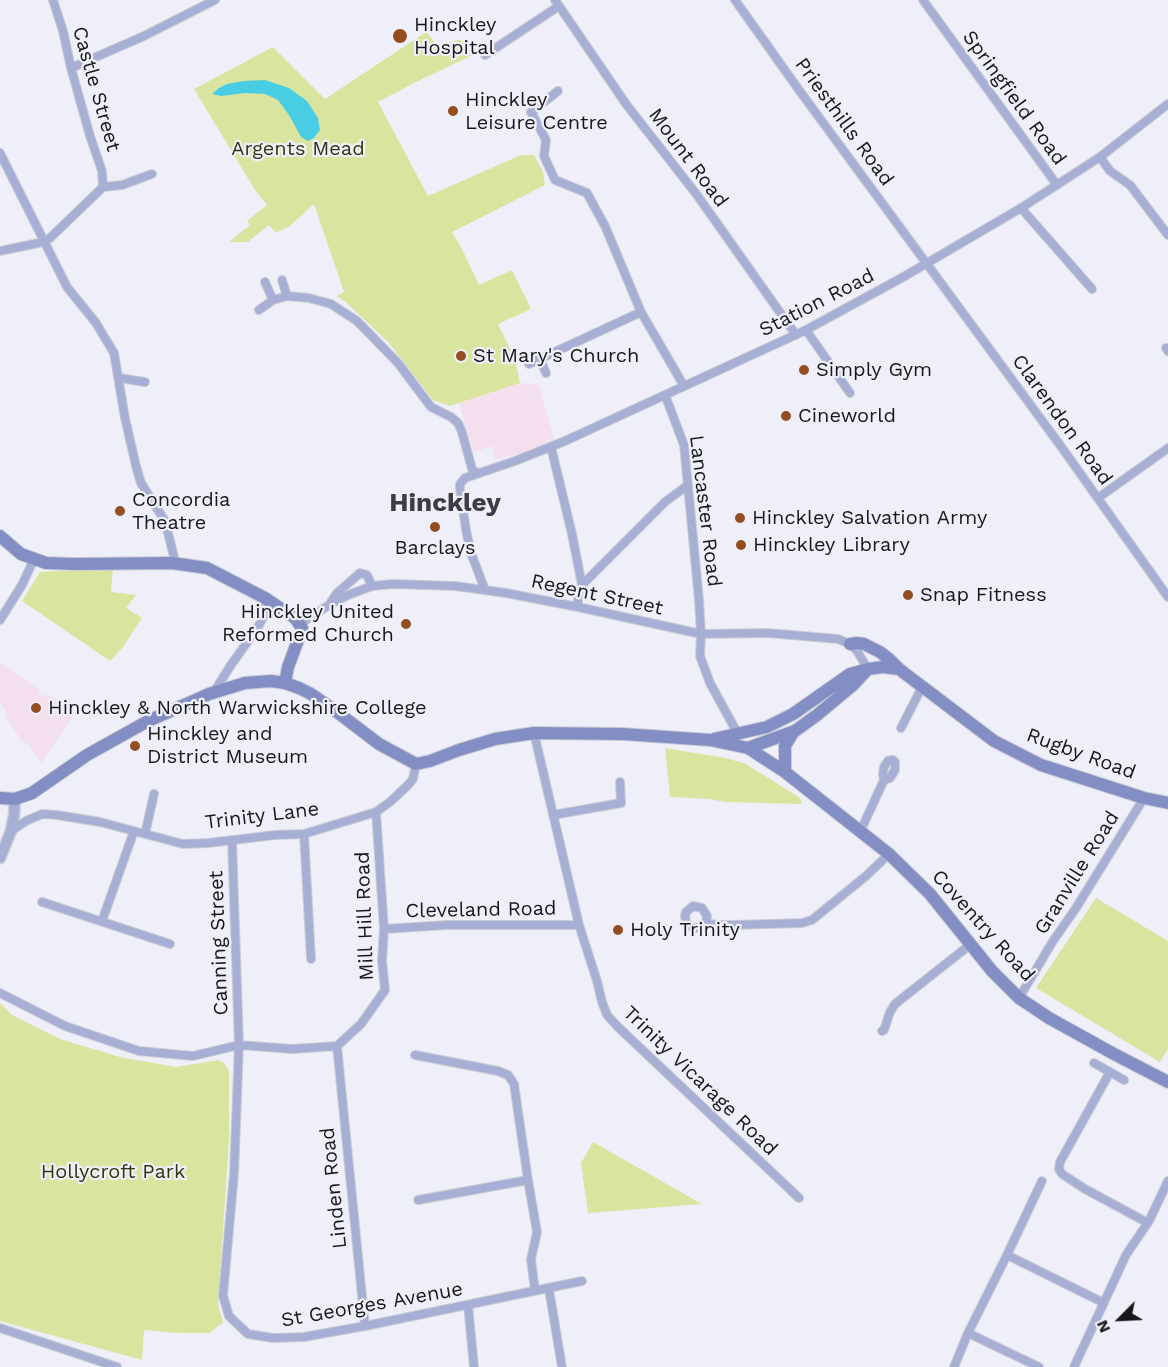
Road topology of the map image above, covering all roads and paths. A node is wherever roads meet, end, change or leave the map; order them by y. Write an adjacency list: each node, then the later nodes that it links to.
1 (53, 0): 7 (street, Castle Street)
2 (214, 0): 7 (street)
3 (735, 0): 19 (street, Priesthills Road)
4 (923, 0): 13 (street, Springfield Road)
5 (556, 2): 6 (street); 28 (street, Mount Road)
6 (485, 55)
7 (71, 68): 14 (street, Castle Street)
8 (558, 91): 26 (street)
9 (1168, 104): 11 (street, Station Road)
10 (0, 153): 17 (street)
11 (1100, 157): 13 (street, Station Road); 16 (street)
12 (152, 174): 14 (street)
13 (1057, 186): 15 (street, Station Road)
14 (103, 188): 17 (street)
15 (1022, 208): 19 (street, Station Road); 22 (street)
16 (1168, 235)
17 (43, 242): 18 (street); 32 (street)
18 (0, 251)
19 (927, 264): 27 (street, Station Road); 41 (street, Clarendon Road)
20 (282, 280): 23 (street)
21 (265, 282): 24 (street)
22 (1092, 289)
23 (287, 296): 24 (street); 39 (street)
24 (273, 300): 25 (street)
25 (260, 310)
26 (640, 312): 30 (street); 34 (street)
27 (806, 330): 28 (street, Station Road); 35 (street)
28 (796, 335): 34 (street, Station Road)
29 (526, 358): 30 (street)
30 (540, 359): 31 (street)
31 (546, 374)
32 (119, 378): 33 (street); 44 (street)
33 (145, 382)
34 (684, 386): 36 (street, Station Road)
35 (850, 393)
36 (665, 395): 37 (street, Station Road); 40 (street, Lancaster Road)
37 (551, 447): 39 (street, Station Road); 45 (street)
38 (1168, 448): 41 (street)
39 (478, 473): 47 (street, Station Road)
40 (688, 485): 45 (street); 54 (street, Lancaster Road)
41 (1098, 498): 48 (street, Clarendon Road)
42 (0, 536): 43 (main road)
43 (34, 559): 44 (main road); 52 (street)
44 (172, 563): 49 (main road)
45 (582, 585): 51 (street)
46 (372, 586): 47 (street, Regent Street); 50 (street); 50 (street)
47 (485, 590): 51 (street, Regent Street)
48 (1168, 597)
49 (266, 598): 53 (main road); 60 (street)
50 (329, 605): 53 (street)
51 (578, 607): 54 (street, Regent Street)
52 (0, 620)
53 (300, 624): 58 (main road)
54 (701, 634): 55 (street, Rugby Road); 64 (street, Coventry Road)
55 (850, 644): 56 (street); 57 (main road, Rugby Road)
56 (868, 669): 57 (main road); 62 (main road); 64 (main road)
57 (899, 669): 59 (main road, Rugby Road)
58 (285, 683): 60 (main road); 67 (main road)
59 (922, 687): 61 (street); 73 (main road, Rugby Road)
60 (213, 693): 74 (main road)
61 (901, 728)
62 (795, 731): 66 (main road); 68 (main road)
63 (534, 733): 65 (main road); 67 (main road); 77 (street, Trinity Vicarage Road)
64 (737, 734): 65 (main road); 66 (street, Coventry Road)
65 (710, 740): 66 (main road)
66 (748, 748): 68 (main road, Coventry Road)
67 (416, 764): 76 (street, Trinity Lane)
68 (785, 772): 80 (main road, Coventry Road)
69 (884, 780): 80 (street)
70 (620, 782): 77 (street)
71 (154, 794): 81 (street)
72 (0, 798): 74 (main road)
73 (1144, 798): 75 (main road, Rugby Road); 95 (street, Granville Road)
74 (15, 799): 78 (street)
75 (1168, 803)
76 (376, 812): 82 (street, Trinity Lane); 90 (street, Mill Hill Road)
77 (553, 814): 89 (street, Trinity Vicarage Road)
78 (10, 831): 79 (street, Trinity Lane); 85 (street)
79 (134, 831): 81 (street, Trinity Lane); 87 (street)
80 (860, 832): 84 (main road, Coventry Road)
81 (145, 834): 83 (street, Trinity Lane)
82 (304, 834): 83 (street, Trinity Lane); 93 (street)
83 (232, 840): 97 (street, Canning Street)
84 (889, 854): 88 (street); 92 (main road, Coventry Road)
85 (0, 858)
86 (42, 902): 87 (street)
87 (102, 921): 91 (street)
88 (706, 923)
89 (579, 925): 90 (street, Cleveland Road); 107 (street, Trinity Vicarage Road)
90 (384, 929): 98 (street, Mill Hill Road)
91 (171, 944)
92 (971, 944): 95 (main road, Coventry Road); 96 (street)
93 (311, 959)
94 (0, 993): 97 (street)
95 (1019, 998): 103 (main road, Coventry Road)
96 (884, 1031)
97 (239, 1045): 98 (street); 116 (street, St Georges Avenue)
98 (337, 1046): 116 (street, Linden Road)
99 (415, 1055): 104 (street)
100 (1094, 1063): 101 (street)
101 (1110, 1072): 102 (street); 109 (street)
102 (1124, 1080)
103 (1168, 1082)
104 (528, 1180): 108 (street); 113 (street)
105 (1042, 1181): 110 (street)
106 (1168, 1181): 109 (street)
107 (799, 1198)
108 (418, 1200)
109 (1148, 1223): 114 (street)
110 (1007, 1255): 114 (street); 118 (street)
111 (582, 1281): 112 (street, St Georges Avenue)
112 (549, 1289): 113 (street, St Georges Avenue); 122 (street)
113 (535, 1291): 115 (street, St Georges Avenue)
114 (1104, 1303): 125 (street)
115 (468, 1305): 116 (street, St Georges Avenue); 121 (street)
116 (365, 1326)
117 (0, 1328): 119 (street)
118 (968, 1333): 123 (street); 124 (street)
119 (98, 1364): 120 (street)
120 (117, 1367)
121 (474, 1367)
122 (562, 1367)
123 (954, 1367)
124 (1038, 1367)
125 (1074, 1367)

